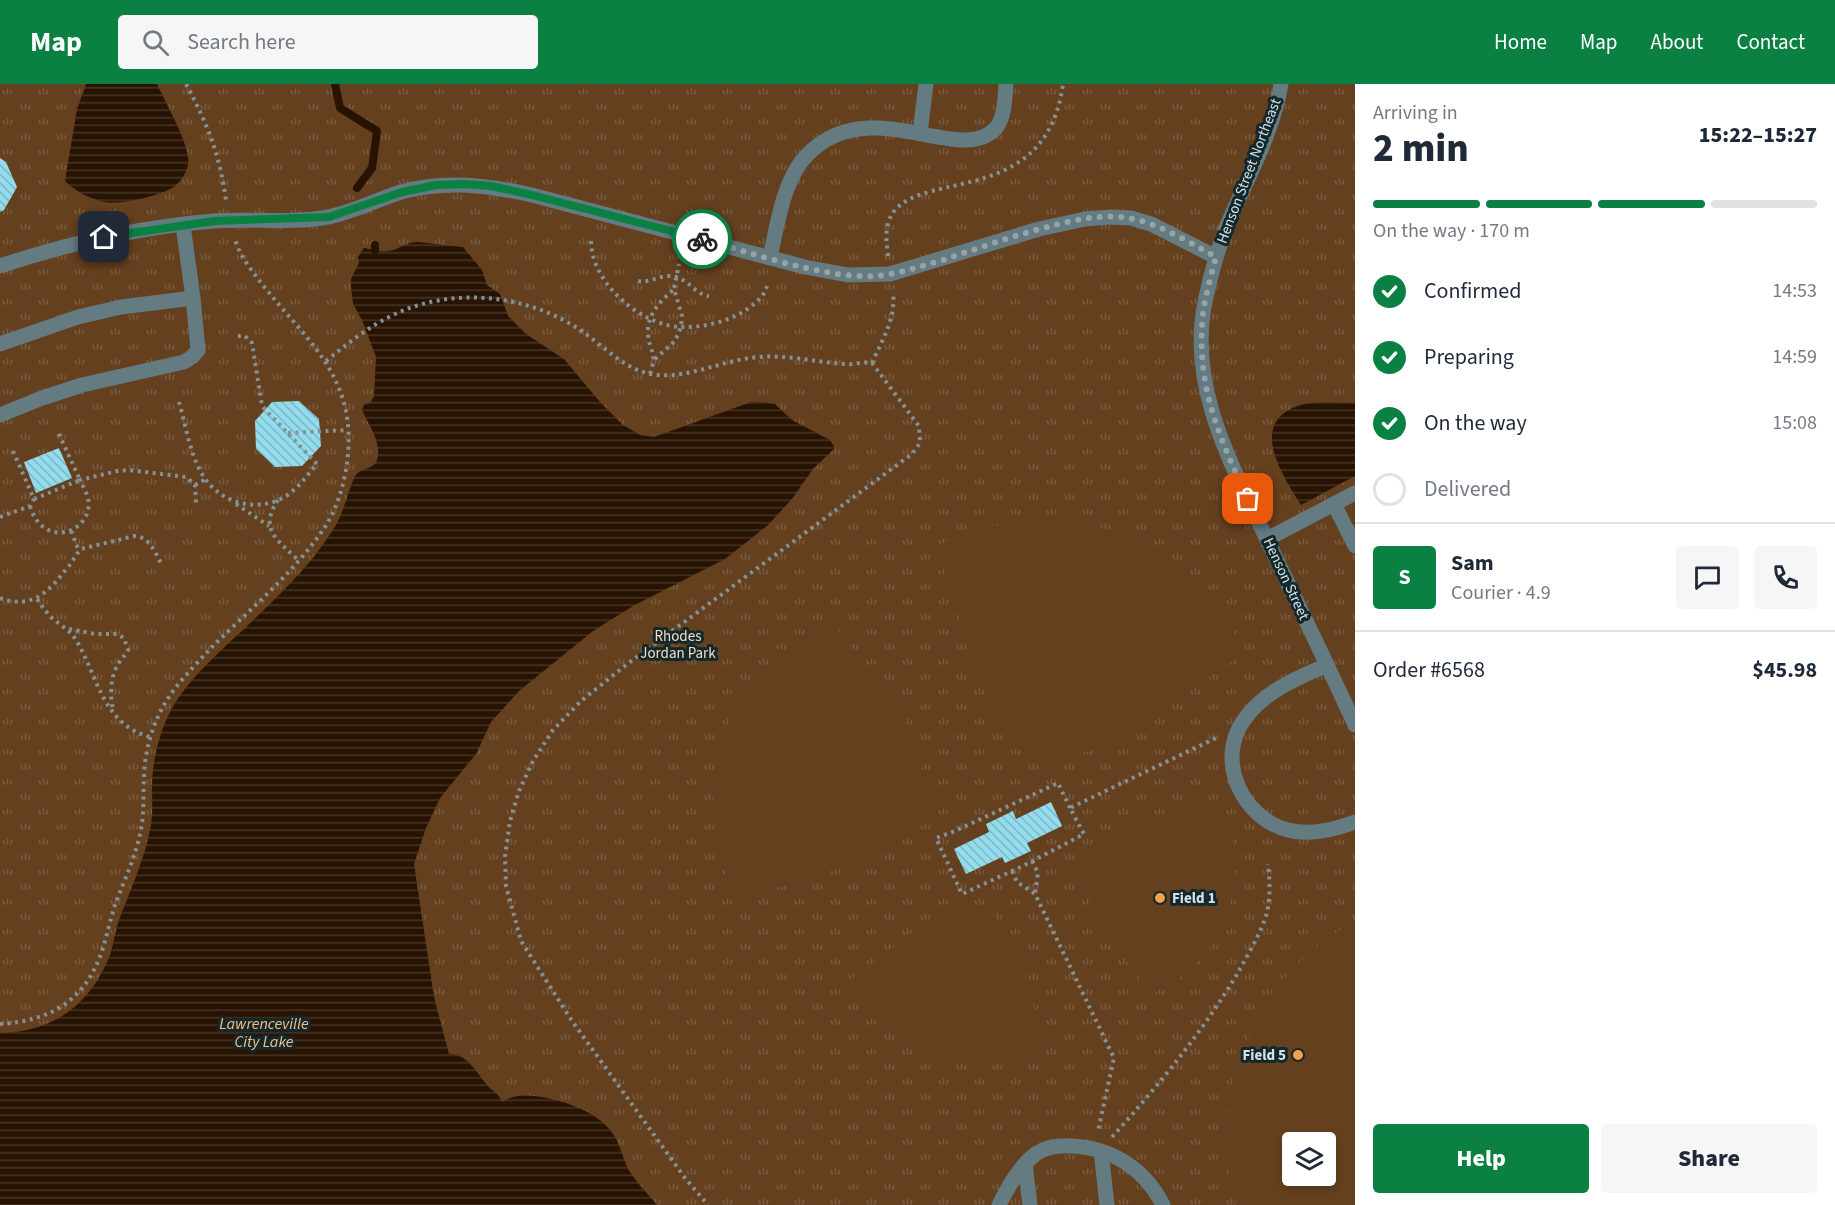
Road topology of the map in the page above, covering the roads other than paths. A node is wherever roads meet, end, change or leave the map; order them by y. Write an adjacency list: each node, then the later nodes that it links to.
1 (926, 84): 4 (street)
2 (1006, 84): 4 (street)
3 (1281, 84): 7 (street, Henson Street Northeast)
4 (920, 133): 6 (street)
5 (183, 225): 6 (street); 8 (street); 9 (street)
6 (770, 257): 7 (street)
7 (1216, 257): 14 (street, Henson Street)
8 (0, 267)
9 (193, 298): 10 (street); 11 (street)
10 (0, 344)
11 (0, 415)
12 (1355, 493): 13 (street)
13 (1334, 504): 14 (street); 15 (street)
14 (1267, 538): 16 (street, Henson Street)
15 (1355, 546)
16 (1327, 665): 17 (street, Henson Street); 18 (street)
17 (1355, 725)
18 (1355, 822)
19 (1101, 1151): 20 (street); 23 (street); 24 (street)
20 (1026, 1164): 21 (street); 22 (street)
21 (999, 1205)
22 (1030, 1205)
23 (1107, 1205)
24 (1163, 1205)

